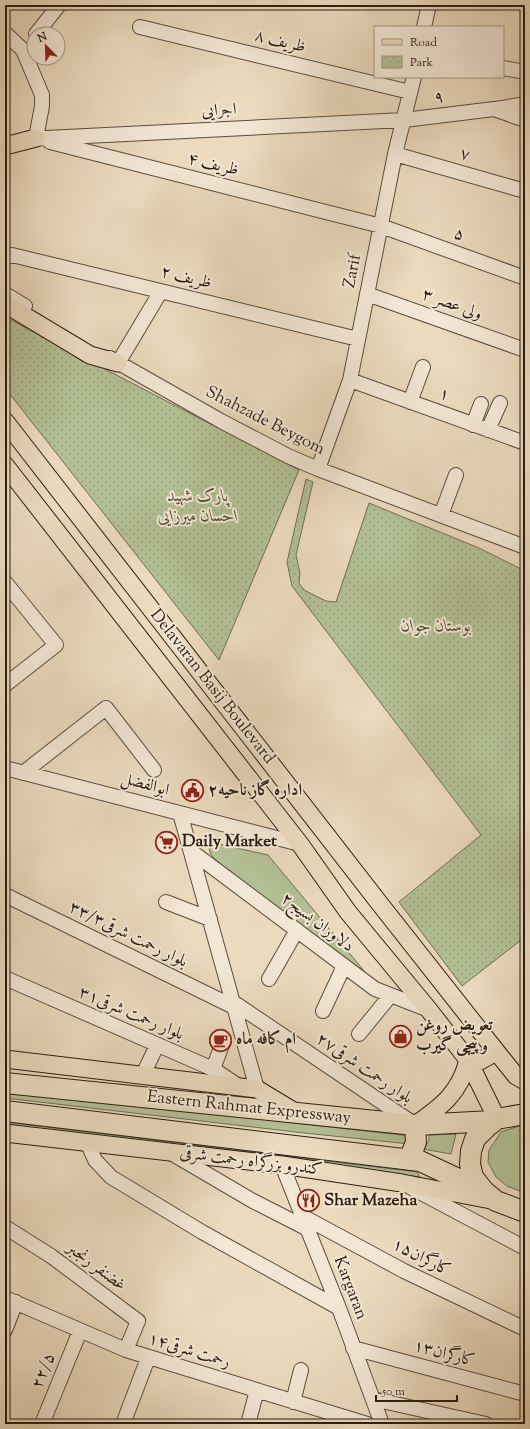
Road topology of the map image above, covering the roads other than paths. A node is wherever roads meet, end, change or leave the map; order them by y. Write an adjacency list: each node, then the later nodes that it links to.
1 (59, 5): 3 (street)
2 (429, 5): 4 (street)
3 (42, 26)
4 (424, 26)
5 (140, 27): 12 (street, ظریف ۸)
6 (5, 32): 8 (street)
7 (26, 46): 8 (street)
8 (23, 50): 17 (street)
9 (504, 68): 10 (street)
10 (525, 72)
11 (414, 78): 12 (street, Zarif)
12 (410, 92): 15 (street, Zarif)
13 (525, 104): 14 (street)
14 (494, 110): 15 (street, ۹); 16 (street, ۹)
15 (404, 120): 17 (street, اجرایی); 21 (street, Zarif)
16 (525, 120)
17 (36, 138): 18 (street, اجرایی); 19 (main road); 20 (street); 23 (street, ظریف ۴)
18 (5, 140)
19 (5, 146)
20 (5, 152)
21 (395, 154): 22 (street, ۷); 23 (street, Zarif)
22 (525, 191)
23 (380, 226): 25 (street, ۵); 28 (street, Zarif)
24 (5, 258): 26 (street, ظریف ۲)
25 (525, 278)
26 (161, 291): 30 (street, ظریف ۲); 32 (street)
27 (5, 294): 32 (street, Shahzade Beygom)
28 (367, 294): 30 (street, Zarif); 31 (street, ولی عصر ۳)
29 (5, 304): 32 (main road)
30 (358, 339): 34 (street, Zarif)
31 (525, 350)
32 (118, 363): 43 (street, Shahzade Beygom)
33 (424, 367): 35 (street)
34 (350, 380): 35 (street, ۱); 43 (street, Zarif)
35 (410, 402): 39 (street, ۱)
36 (500, 403): 40 (street)
37 (481, 404): 39 (street)
38 (5, 421): 48 (main road, Delavaran Basij Boulevard)
39 (473, 425): 40 (street, ۱)
40 (488, 430): 41 (street, ۱)
41 (525, 443)
42 (5, 465): 50 (main road, Delavaran Basij Boulevard)
43 (318, 469): 45 (street, Shahzade Beygom)
44 (456, 475): 45 (street)
45 (441, 515): 46 (street, Shahzade Beygom)
46 (525, 547)
47 (5, 582): 49 (street)
48 (203, 675): 50 (main road); 71 (main road, Delavaran Basij Boulevard)
49 (5, 685)
50 (181, 691): 55 (main road, Delavaran Basij Boulevard)
51 (5, 768): 53 (street, ابوالفضل)
52 (154, 770): 53 (street)
53 (23, 772): 54 (street, ابوالفضل)
54 (180, 813): 55 (street, ابوالفضل); 56 (street)
55 (300, 844): 66 (main road, Delavaran Basij Boulevard)
56 (191, 851): 59 (street); 60 (street, دلاوران بسیج۲)
57 (5, 894): 65 (street, بلوار رحمت شرقی۳۳/۳)
58 (166, 902): 59 (street)
59 (210, 918): 65 (street)
60 (297, 930): 61 (street, دلاوران بسیج۲); 63 (street)
61 (344, 966): 64 (street, دلاوران بسیج۲); 67 (street)
62 (5, 978): 69 (street, بلوار رحمت شرقی۳۱)
63 (270, 979)
64 (390, 996): 66 (street, دلاوران بسیج۲); 68 (street)
65 (234, 1005): 78 (street); 83 (street, بلوار رحمت شرقی۲۷)
66 (429, 1010): 73 (main road, Delavaran Basij Boulevard)
67 (323, 1011)
68 (358, 1034)
69 (157, 1045): 74 (street, بلوار رحمت شرقی۳۱); 75 (street)
70 (222, 1045): 74 (street)
71 (492, 1046): 73 (main road); 76 (main road, Delavaran Basij Boulevard)
72 (5, 1059): 75 (main road)
73 (468, 1060): 82 (main road, Delavaran Basij Boulevard); 83 (main road)
74 (213, 1069): 78 (street, بلوار رحمت شرقی۳۱)
75 (143, 1075): 78 (main road)
76 (525, 1082)
77 (5, 1083): 80 (highway, Eastern Rahmat Expressway)
78 (249, 1088): 80 (main road)
79 (5, 1111): 87 (highway, Eastern Rahmat Expressway)
80 (295, 1112): 83 (highway, Eastern Rahmat Expressway)
81 (525, 1114): 82 (highway, Eastern Rahmat Expressway)
82 (495, 1120): 83 (highway, Eastern Rahmat Expressway); 90 (highway)
83 (414, 1124): 87 (highway)
84 (5, 1133): 85 (main road, کندرو بزرگراه رحمت شرقی)
85 (87, 1142): 86 (main road, کندرو بزرگراه رحمت شرقی); 96 (street)
86 (169, 1152): 88 (main road, کندرو بزرگراه رحمت شرقی); 92 (street, ۱۵کارگران)
87 (409, 1160): 90 (highway, Eastern Rahmat Expressway)
88 (282, 1165): 89 (main road, کندرو بزرگراه رحمت شرقی); 92 (street, Kargaran)
89 (402, 1183): 90 (main road, کندرو بزرگراه رحمت شرقی); 94 (street)
90 (490, 1196): 91 (highway, Eastern Rahmat Expressway)
91 (525, 1212)
92 (304, 1222): 96 (street, Kargaran); 97 (street, ۱۵کارگران)
93 (5, 1227): 101 (street, غضنفر رنجبر)
94 (525, 1248)
95 (10, 1300): 98 (street); 99 (street, ۱۴رحمت شرقی)
96 (339, 1308): 100 (street, Kargaran)
97 (525, 1329)
98 (5, 1330)
99 (80, 1331): 101 (street, ۱۴رحمت شرقی); 109 (street, ۲۲/۵)
100 (353, 1348): 105 (street, کارگران۱۳); 106 (street, Kargaran)
101 (126, 1350): 102 (street, ۱۴رحمت شرقی)
102 (148, 1358): 104 (street, ۱۴رحمت شرقی); 110 (street)
103 (301, 1370): 107 (street)
104 (257, 1390): 107 (street, ۱۴رحمت شرقی); 111 (street)
105 (525, 1394)
106 (373, 1398): 113 (street, Kargaran); 114 (street)
107 (293, 1402): 108 (street, ۱۴رحمت شرقی)
108 (331, 1419): 112 (street, ۱۴رحمت شرقی)
109 (45, 1423)
110 (122, 1424)
111 (248, 1424)
112 (368, 1424)
113 (382, 1424)
114 (486, 1424)

